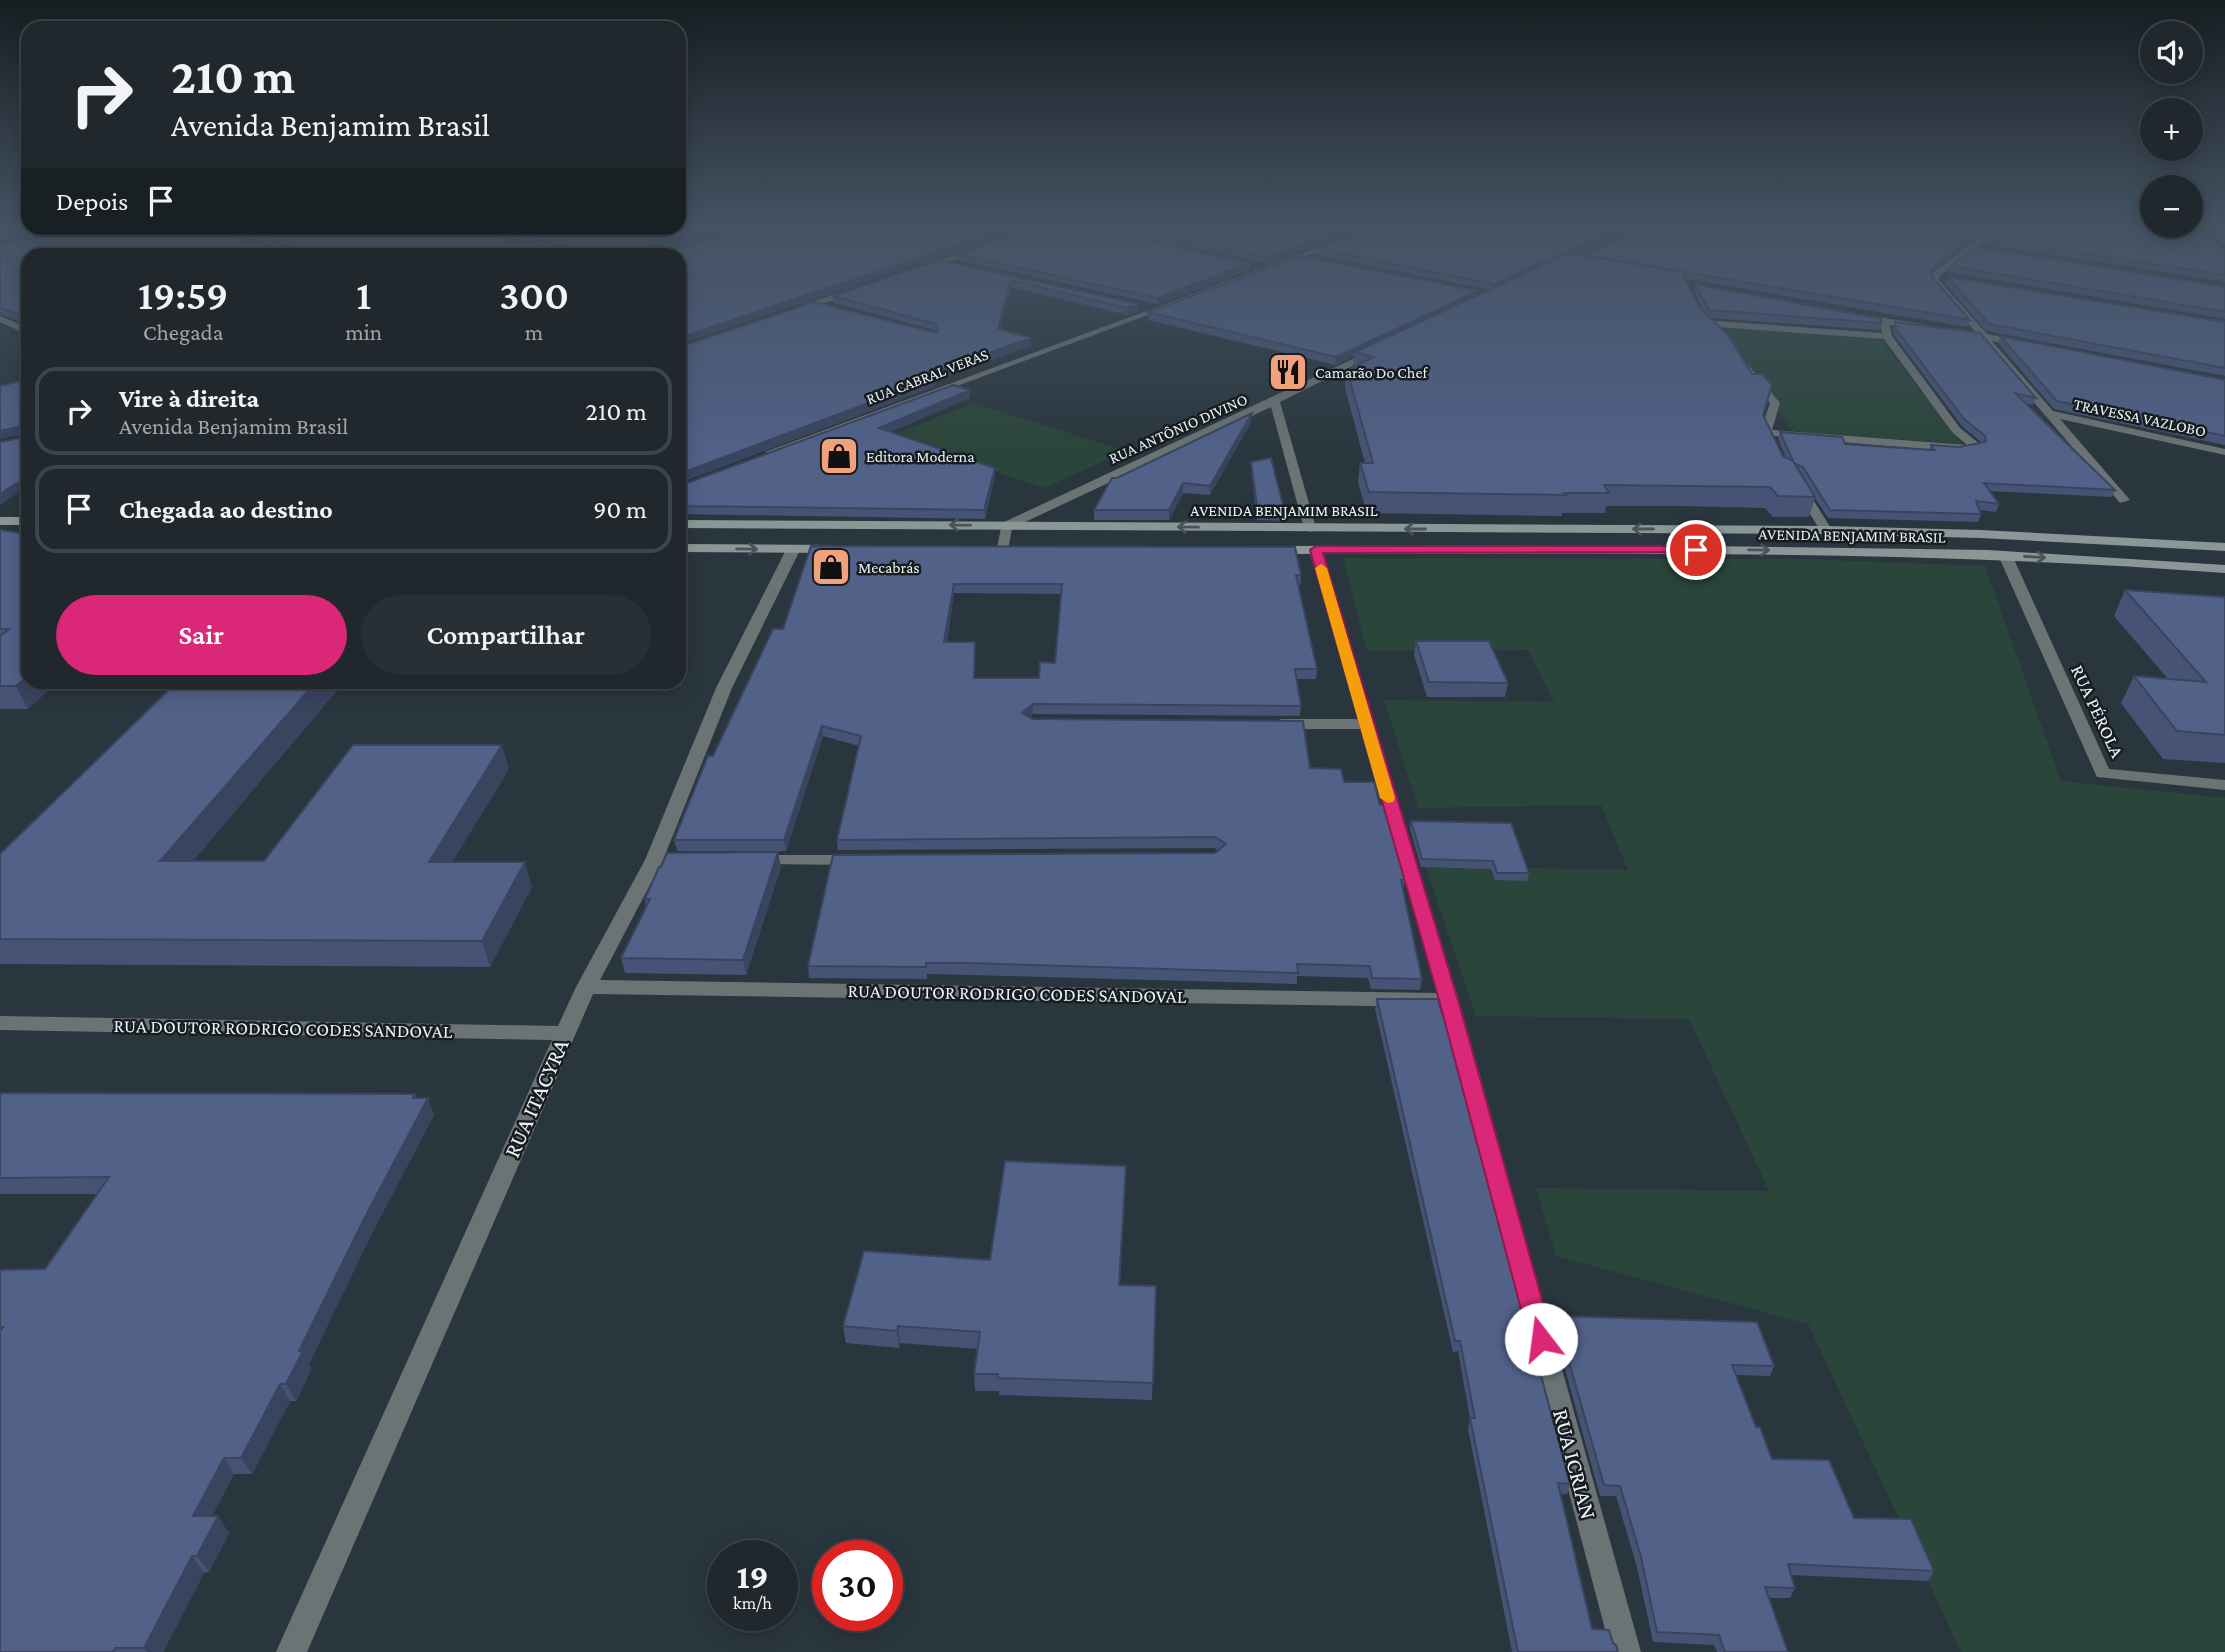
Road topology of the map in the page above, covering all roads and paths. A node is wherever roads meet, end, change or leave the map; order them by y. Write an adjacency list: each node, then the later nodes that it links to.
1 (1175, 302): 6 (street, RUA CABRAL VERAS)
2 (1954, 302): 19 (street)
3 (816, 303): 5 (street); 7 (street)
4 (1144, 306): 6 (street)
5 (829, 307)
6 (1157, 309): 26 (street, RUA CABRAL VERAS)
7 (789, 312)
8 (1847, 315): 10 (street)
9 (0, 319): 12 (street)
10 (1885, 322): 13 (street); 18 (street)
11 (21, 325): 12 (street)
12 (15, 326): 14 (street); 15 (street)
13 (1934, 328)
14 (21, 329)
15 (0, 330)
16 (1946, 330): 19 (street)
17 (1714, 331): 18 (street)
18 (1886, 335): 22 (street)
19 (1983, 335): 21 (street); 24 (street)
20 (1388, 345): 23 (street, RUA ANTÔNIO DIVINO)
21 (2037, 346)
22 (1730, 350)
23 (1275, 402): 32 (street, RUA ANTÔNIO DIVINO); 33 (street)
24 (2048, 413): 25 (street, TRAVESSA VAZLOBO); 28 (street)
25 (2225, 452)
26 (755, 458)
27 (1793, 476): 35 (street)
28 (2124, 499)
29 (0, 521): 30 (main road)
30 (21, 521)
31 (686, 524): 32 (main road, AVENIDA BENJAMIM BRASIL, one-way to 31)
32 (1006, 526): 33 (main road, AVENIDA BENJAMIM BRASIL, one-way to 32); 39 (street)
33 (1310, 528): 34 (main road, AVENIDA BENJAMIM BRASIL, one-way to 33)
34 (1542, 529): 35 (main road, AVENIDA BENJAMIM BRASIL, one-way to 34); 44 (main road)
35 (1826, 530): 36 (main road, AVENIDA BENJAMIM BRASIL)
36 (2150, 543): 37 (main road, AVENIDA BENJAMIM BRASIL); 46 (main road)
37 (2225, 547)
38 (686, 548): 41 (main road, one-way to 41)
39 (1003, 548)
40 (845, 549): 41 (main road)
41 (793, 550): 53 (street, RUA ITACYRA)
42 (1261, 550): 43 (main road, AVENIDA BENJAMIM BRASIL)
43 (1316, 550): 44 (main road, AVENIDA BENJAMIM BRASIL); 49 (street, RUA ICRIAN)
44 (1555, 550): 45 (main road, AVENIDA BENJAMIM BRASIL, one-way to 45)
45 (2005, 555): 46 (main road, AVENIDA BENJAMIM BRASIL, one-way to 46); 50 (street, RUA PÉROLA)
46 (2167, 564): 47 (main road, AVENIDA BENJAMIM BRASIL)
47 (2225, 569)
48 (1263, 724): 49 (street)
49 (1365, 724): 54 (street, RUA ICRIAN)
50 (2225, 785)
51 (736, 860): 52 (street)
52 (870, 860)
53 (586, 987): 54 (street, RUA DOUTOR RODRIGO CODES SANDOVAL); 56 (street, RUA ITACYRA)
54 (1448, 1000): 58 (street, RUA ICRIAN)
55 (0, 1023): 56 (street, RUA DOUTOR RODRIGO CODES SANDOVAL)
56 (566, 1033): 57 (street, RUA ITACYRA)
57 (291, 1652)
58 (1626, 1652)

